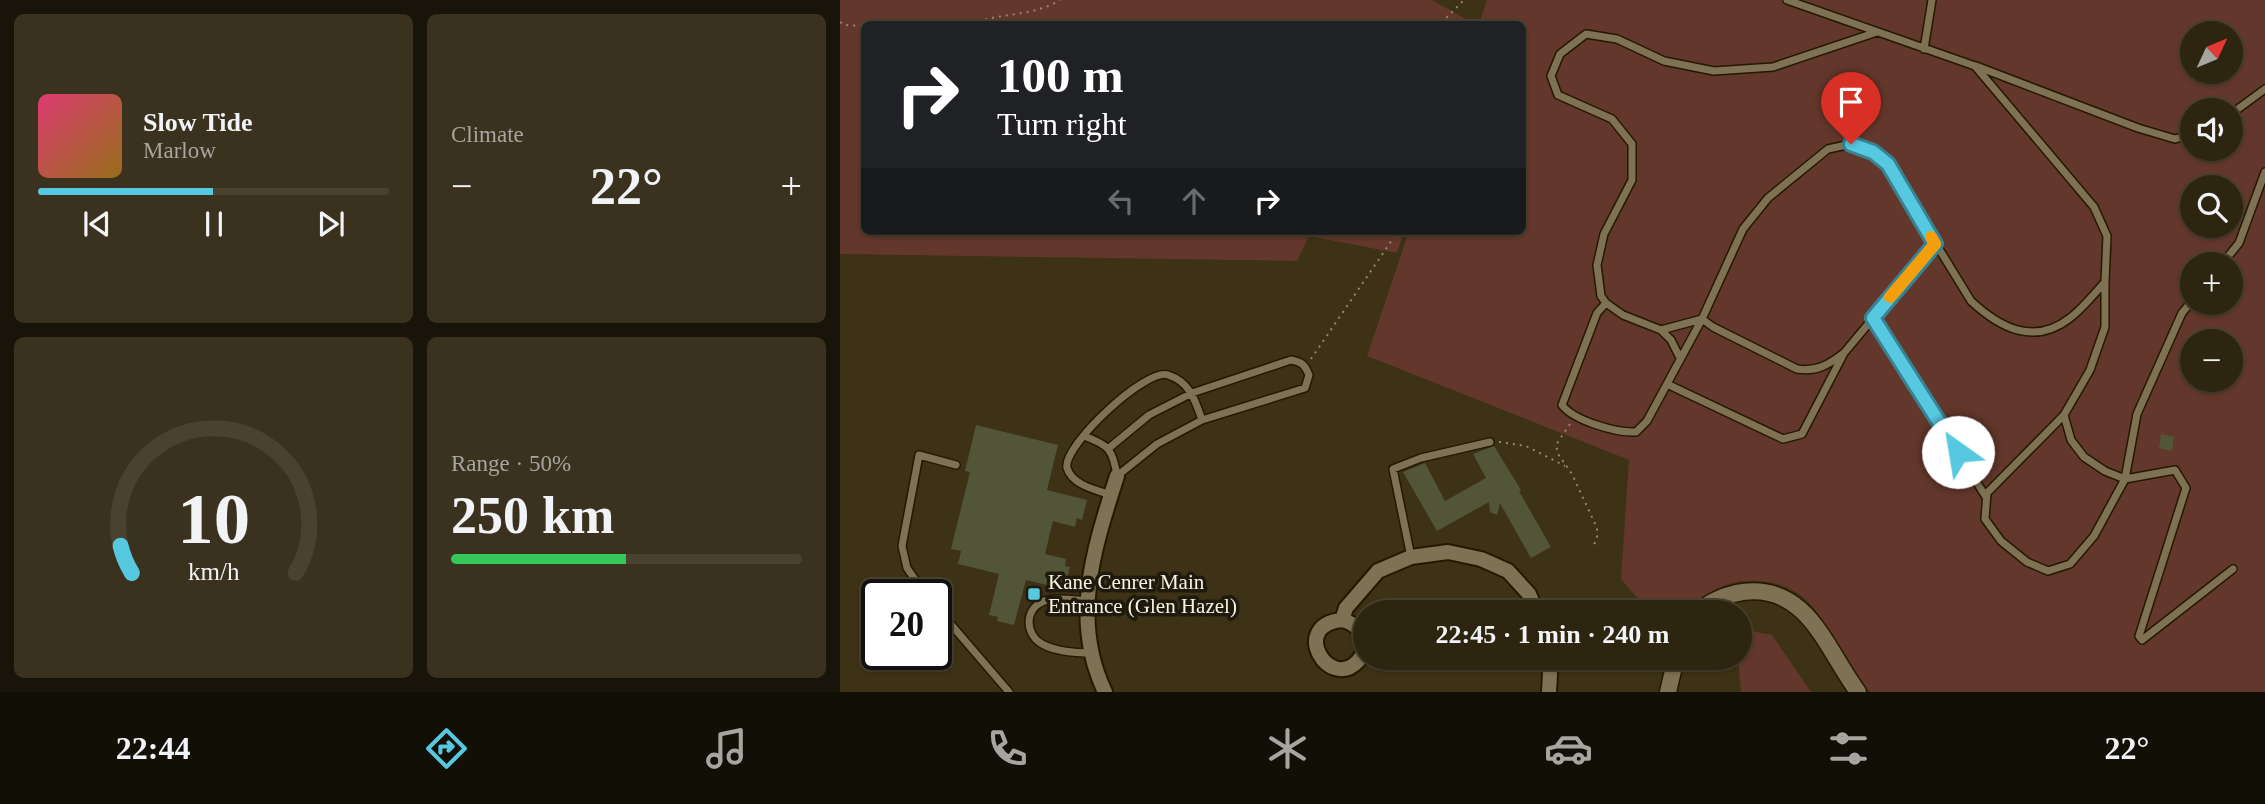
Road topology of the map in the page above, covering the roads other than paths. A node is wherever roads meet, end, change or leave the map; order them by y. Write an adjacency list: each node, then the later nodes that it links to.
1 (1787, 0): 3 (lane)
2 (1932, 0): 4 (lane)
3 (1877, 32): 4 (lane); 13 (lane)
4 (1924, 49): 5 (lane)
5 (1975, 66): 8 (lane); 12 (lane)
6 (2265, 89): 7 (lane)
7 (2243, 105)
8 (2180, 138)
9 (2265, 172): 11 (lane)
10 (1935, 244): 12 (lane); 15 (lane); 16 (lane)
11 (2232, 252)
12 (2105, 282): 22 (lane)
13 (1606, 303): 17 (lane); 20 (lane)
14 (2181, 315): 29 (lane)
15 (1873, 318): 18 (lane); 31 (lane)
16 (1702, 319): 17 (lane); 18 (lane); 19 (lane)
17 (1661, 330): 19 (lane)
18 (1844, 353): 20 (lane)
19 (1681, 358): 20 (lane)
20 (1667, 384)
21 (1192, 393): 23 (lane); 23 (lane); 24 (lane); 26 (lane)
22 (2064, 415): 29 (lane); 31 (lane)
23 (1202, 420): 28 (lane)
24 (1084, 436): 26 (lane); 30 (lane)
25 (1490, 442): 32 (lane)
26 (1109, 448): 28 (lane)
27 (956, 465): 34 (lane)
28 (1117, 476): 30 (street)
29 (2125, 480): 31 (lane); 33 (lane)
30 (1111, 495): 37 (street)
31 (1986, 497)
32 (1411, 557): 35 (street); 38 (street)
33 (2233, 569)
34 (915, 579)
35 (1532, 600)
36 (1718, 600): 47 (street)
37 (1086, 601): 40 (street); 40 (lane)
38 (1342, 620)
39 (952, 626): 43 (lane)
40 (1093, 653): 44 (street)
41 (1550, 670): 45 (street)
42 (1673, 670): 46 (street)
43 (1009, 692)
44 (1105, 692)
45 (1549, 692)
46 (1668, 692)
47 (1858, 692)

